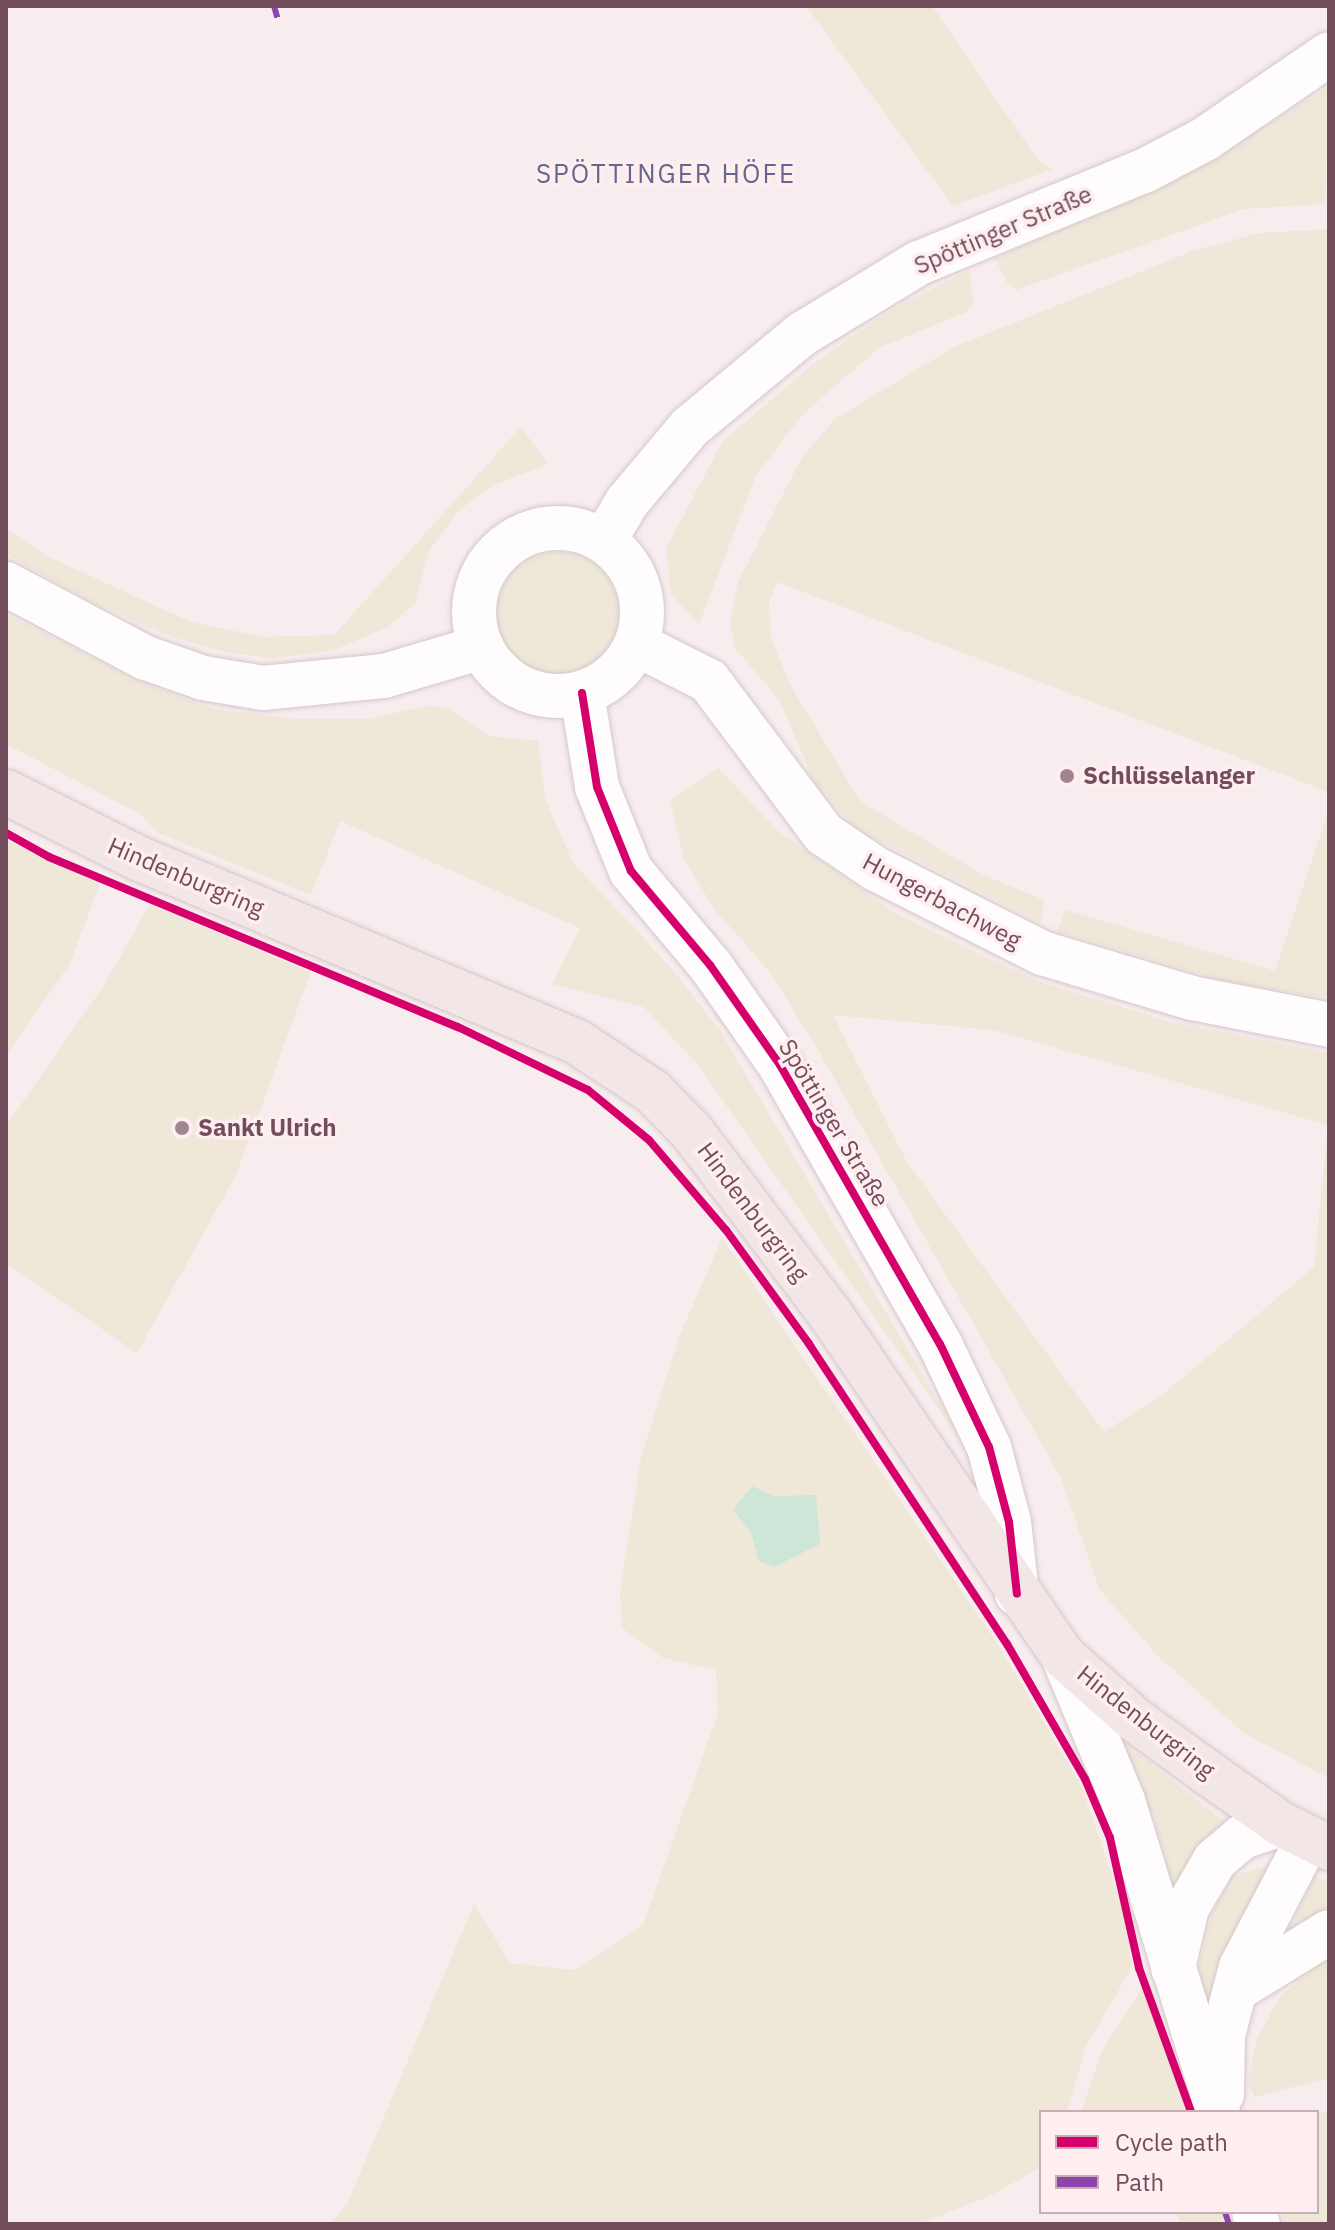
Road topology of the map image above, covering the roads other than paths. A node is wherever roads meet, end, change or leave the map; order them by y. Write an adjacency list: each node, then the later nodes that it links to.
1 (1329, 54): 2 (street, Spöttinger Straße)
2 (604, 541): 4 (street); 5 (street)
3 (6, 584): 5 (street)
4 (636, 644): 6 (street); 8 (street, Hungerbachweg)
5 (482, 647): 6 (street)
6 (582, 693): 9 (street, Spöttinger Straße)
7 (6, 792): 9 (main road, Hindenburgring)
8 (1329, 1025)
9 (1017, 1594): 10 (main road, Hindenburgring)
10 (1063, 1656): 11 (main road, Hindenburgring); 13 (street)
11 (1306, 1837): 13 (street); 14 (street)
12 (1329, 1932): 14 (street)
13 (1173, 1971): 15 (street)
14 (1235, 1990): 16 (street)
15 (1217, 2110)
16 (1225, 2110)

